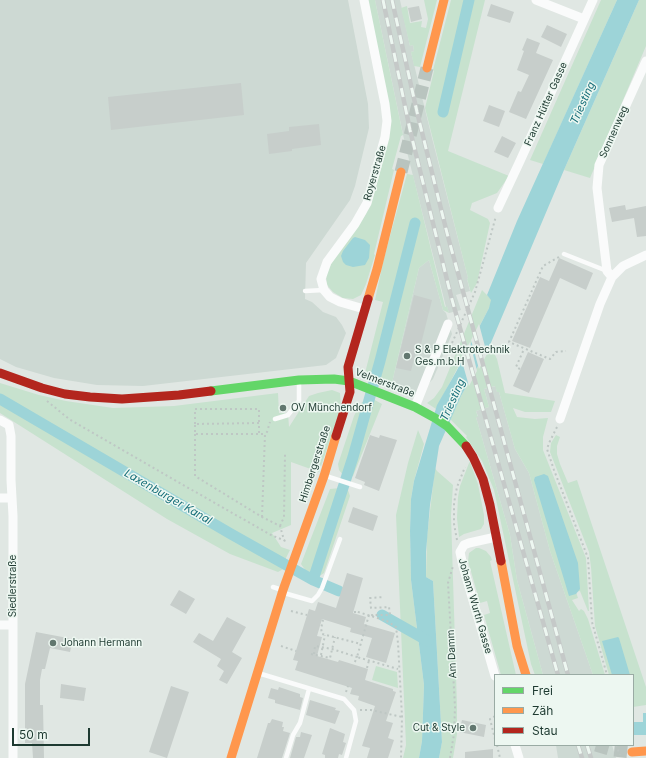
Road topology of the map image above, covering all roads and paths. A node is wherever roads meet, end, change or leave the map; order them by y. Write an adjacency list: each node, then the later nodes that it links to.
1 (364, 0): 13 (street, Royerstraße)
2 (444, 0): 7 (street)
3 (536, 0): 5 (street)
4 (593, 0): 5 (street, Franz Hütter Gasse)
5 (584, 19): 9 (street, Franz Hütter Gasse)
6 (646, 61): 12 (street, Sonnenweg)
7 (427, 68)
8 (401, 172): 15 (street, Himbergerstraße)
9 (498, 208): 17 (path)
10 (564, 254): 12 (lane); 18 (path)
11 (646, 255): 12 (street)
12 (609, 274): 27 (street)
13 (324, 290): 14 (lane); 15 (street)
14 (305, 291)
15 (364, 309): 23 (street, Himbergerstraße)
16 (448, 324): 25 (street)
17 (452, 344)
18 (524, 349): 19 (path); 20 (path)
19 (566, 351)
20 (520, 369)
21 (0, 373): 24 (street, Velmerstraße)
22 (298, 380): 23 (street, Velmerstraße); 24 (street, Velmerstraße); 26 (lane)
23 (349, 381): 25 (street, Velmerstraße); 36 (street, Himbergerstraße)
24 (42, 388): 41 (path)
25 (418, 409): 42 (street, Velmerstraße)
26 (275, 419): 33 (path)
27 (560, 419): 72 (path)
28 (0, 420): 39 (street, Siedlerstraße)
29 (259, 423): 30 (path); 30 (path); 31 (path)
30 (195, 424): 32 (path)
31 (259, 433): 32 (path); 33 (path)
32 (195, 434): 40 (path)
33 (265, 434): 40 (path)
34 (285, 454): 41 (path)
35 (466, 464): 44 (path)
36 (324, 476): 37 (lane); 46 (street, Himbergerstraße)
37 (360, 487)
38 (0, 498): 39 (street)
39 (12, 498): 55 (street, Siedlerstraße)
40 (262, 517): 41 (path)
41 (280, 526)
42 (496, 537): 44 (street, Johann Wurth Gasse); 71 (street, Velmerstraße)
43 (340, 539): 46 (lane)
44 (460, 552): 70 (street, Johann Wurth Gasse); 88 (path, Am Damm)
45 (273, 587): 46 (lane)
46 (283, 591): 69 (street, Himbergerstraße)
47 (384, 597): 48 (path)
48 (371, 608): 52 (path); 52 (path)
49 (291, 611): 51 (path)
50 (355, 613): 52 (path)
51 (307, 615)
52 (371, 615): 58 (path); 68 (path)
53 (322, 620): 56 (path)
54 (0, 625): 55 (street)
55 (13, 625): 83 (street, Siedlerstraße)
56 (325, 635): 57 (path); 60 (path)
57 (335, 637): 58 (path); 62 (path)
58 (360, 644): 64 (path)
59 (281, 646): 61 (path)
60 (322, 647): 62 (path); 63 (path); 63 (path)
61 (296, 650)
62 (332, 650): 63 (path); 64 (path)
63 (320, 655)
64 (356, 657): 65 (path); 66 (path)
65 (370, 660): 67 (path); 68 (path)
66 (354, 664)
67 (367, 668)
68 (399, 669): 76 (path)
69 (258, 673): 73 (lane); 84 (street, Himbergerstraße)
70 (494, 674)
71 (526, 674)
72 (607, 674)
73 (309, 689): 74 (lane); 85 (lane)
74 (354, 710): 76 (path); 86 (lane)
75 (494, 717): 77 (path)
76 (402, 718): 87 (path)
77 (494, 735)
78 (497, 746): 89 (path)
79 (515, 746): 90 (street)
80 (616, 746): 91 (path)
81 (646, 751): 82 (street)
82 (632, 752)
83 (13, 758)
84 (231, 758)
85 (286, 758)
86 (346, 758)
87 (401, 758)
88 (450, 758)
89 (500, 758)
90 (519, 758)
91 (622, 758)

